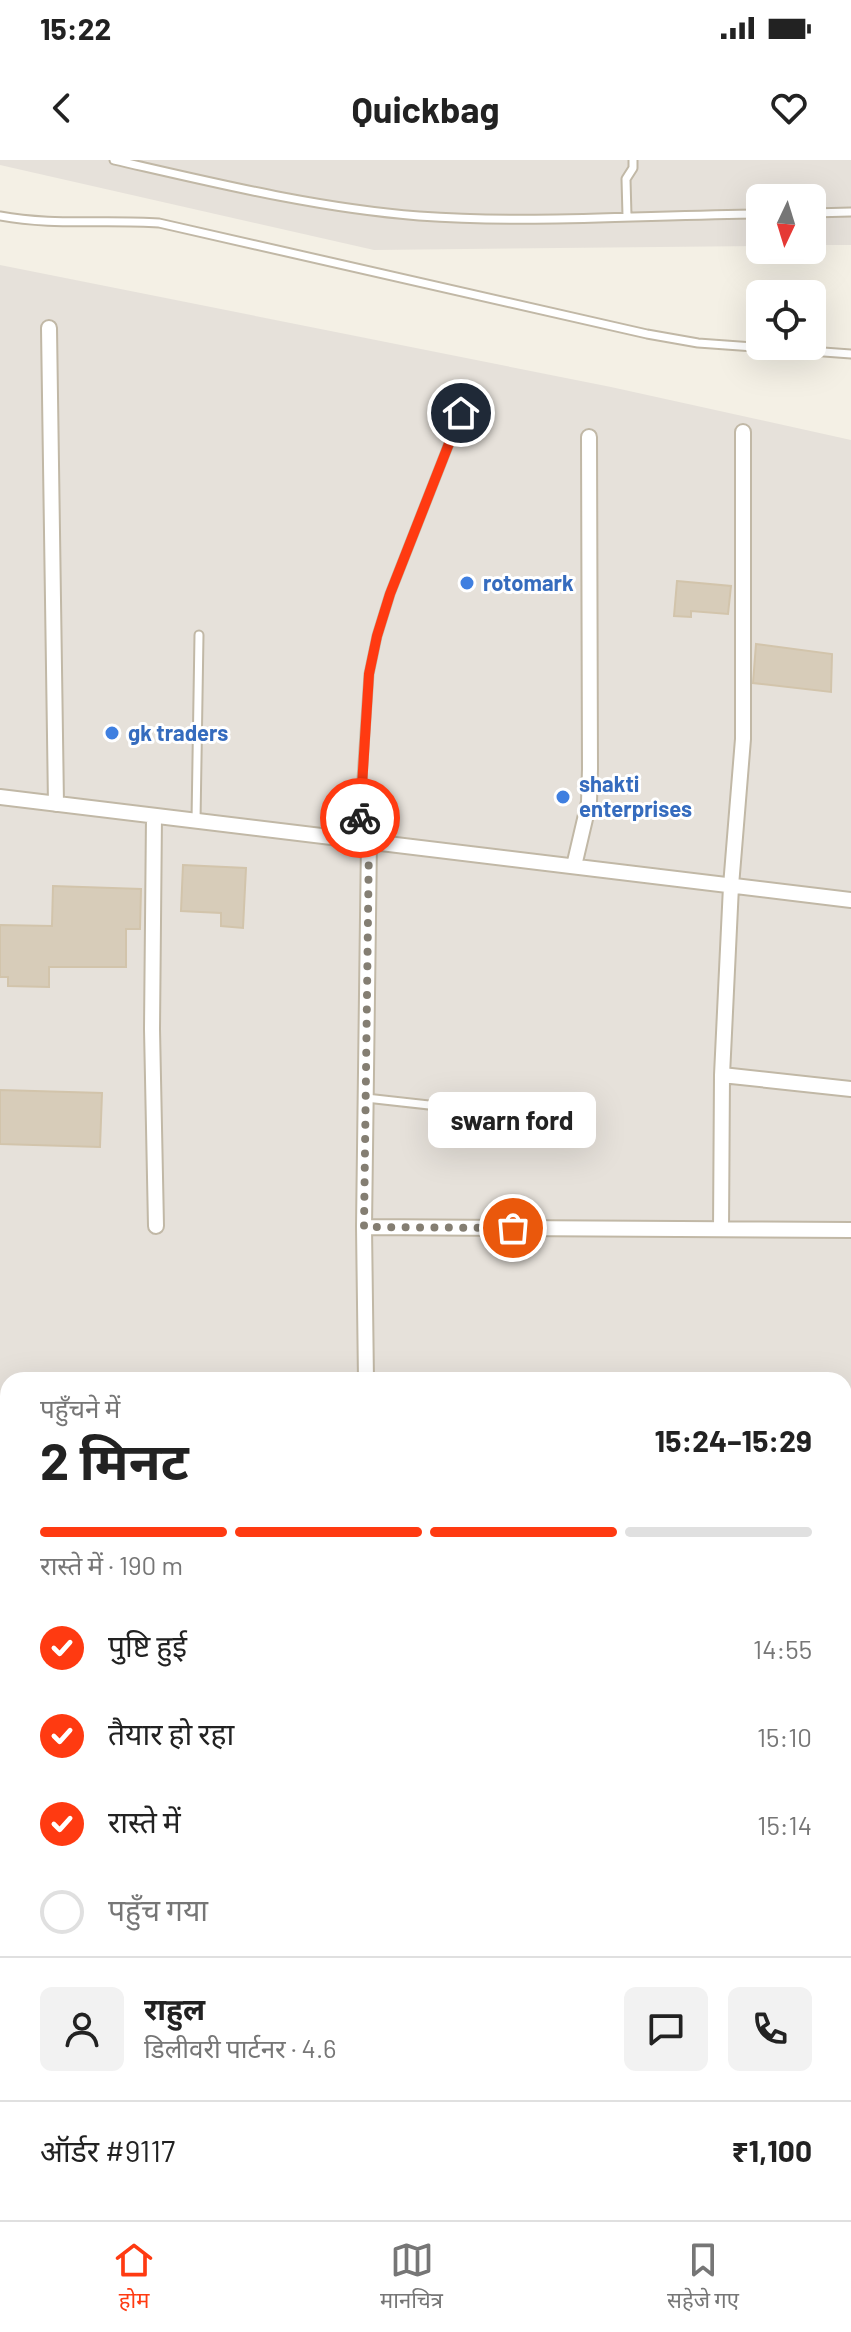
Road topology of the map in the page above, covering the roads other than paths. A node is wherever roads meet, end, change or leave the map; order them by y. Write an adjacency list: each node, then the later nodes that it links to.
1 (114, 160): 7 (lane)
2 (633, 160): 7 (lane)
3 (851, 212): 4 (lane)
4 (826, 213)
5 (746, 214): 7 (lane)
6 (0, 216): 9 (lane)
7 (627, 216)
8 (49, 328): 15 (street)
9 (851, 354)
10 (461, 413): 18 (lane)
11 (743, 432): 20 (street)
12 (589, 437): 19 (street)
13 (199, 635): 17 (lane)
14 (0, 797): 15 (street)
15 (56, 804): 16 (street)
16 (154, 816): 17 (street); 26 (street)
17 (196, 821): 18 (street)
18 (363, 840): 19 (street); 24 (street)
19 (574, 866): 20 (street)
20 (731, 886): 21 (street); 22 (street)
21 (851, 900)
22 (722, 1075): 23 (street); 28 (street)
23 (851, 1089)
24 (366, 1098): 25 (lane); 27 (street)
25 (527, 1116)
26 (156, 1226)
27 (364, 1227): 28 (street); 30 (street)
28 (721, 1229): 29 (street)
29 (851, 1230)
30 (366, 1372)

